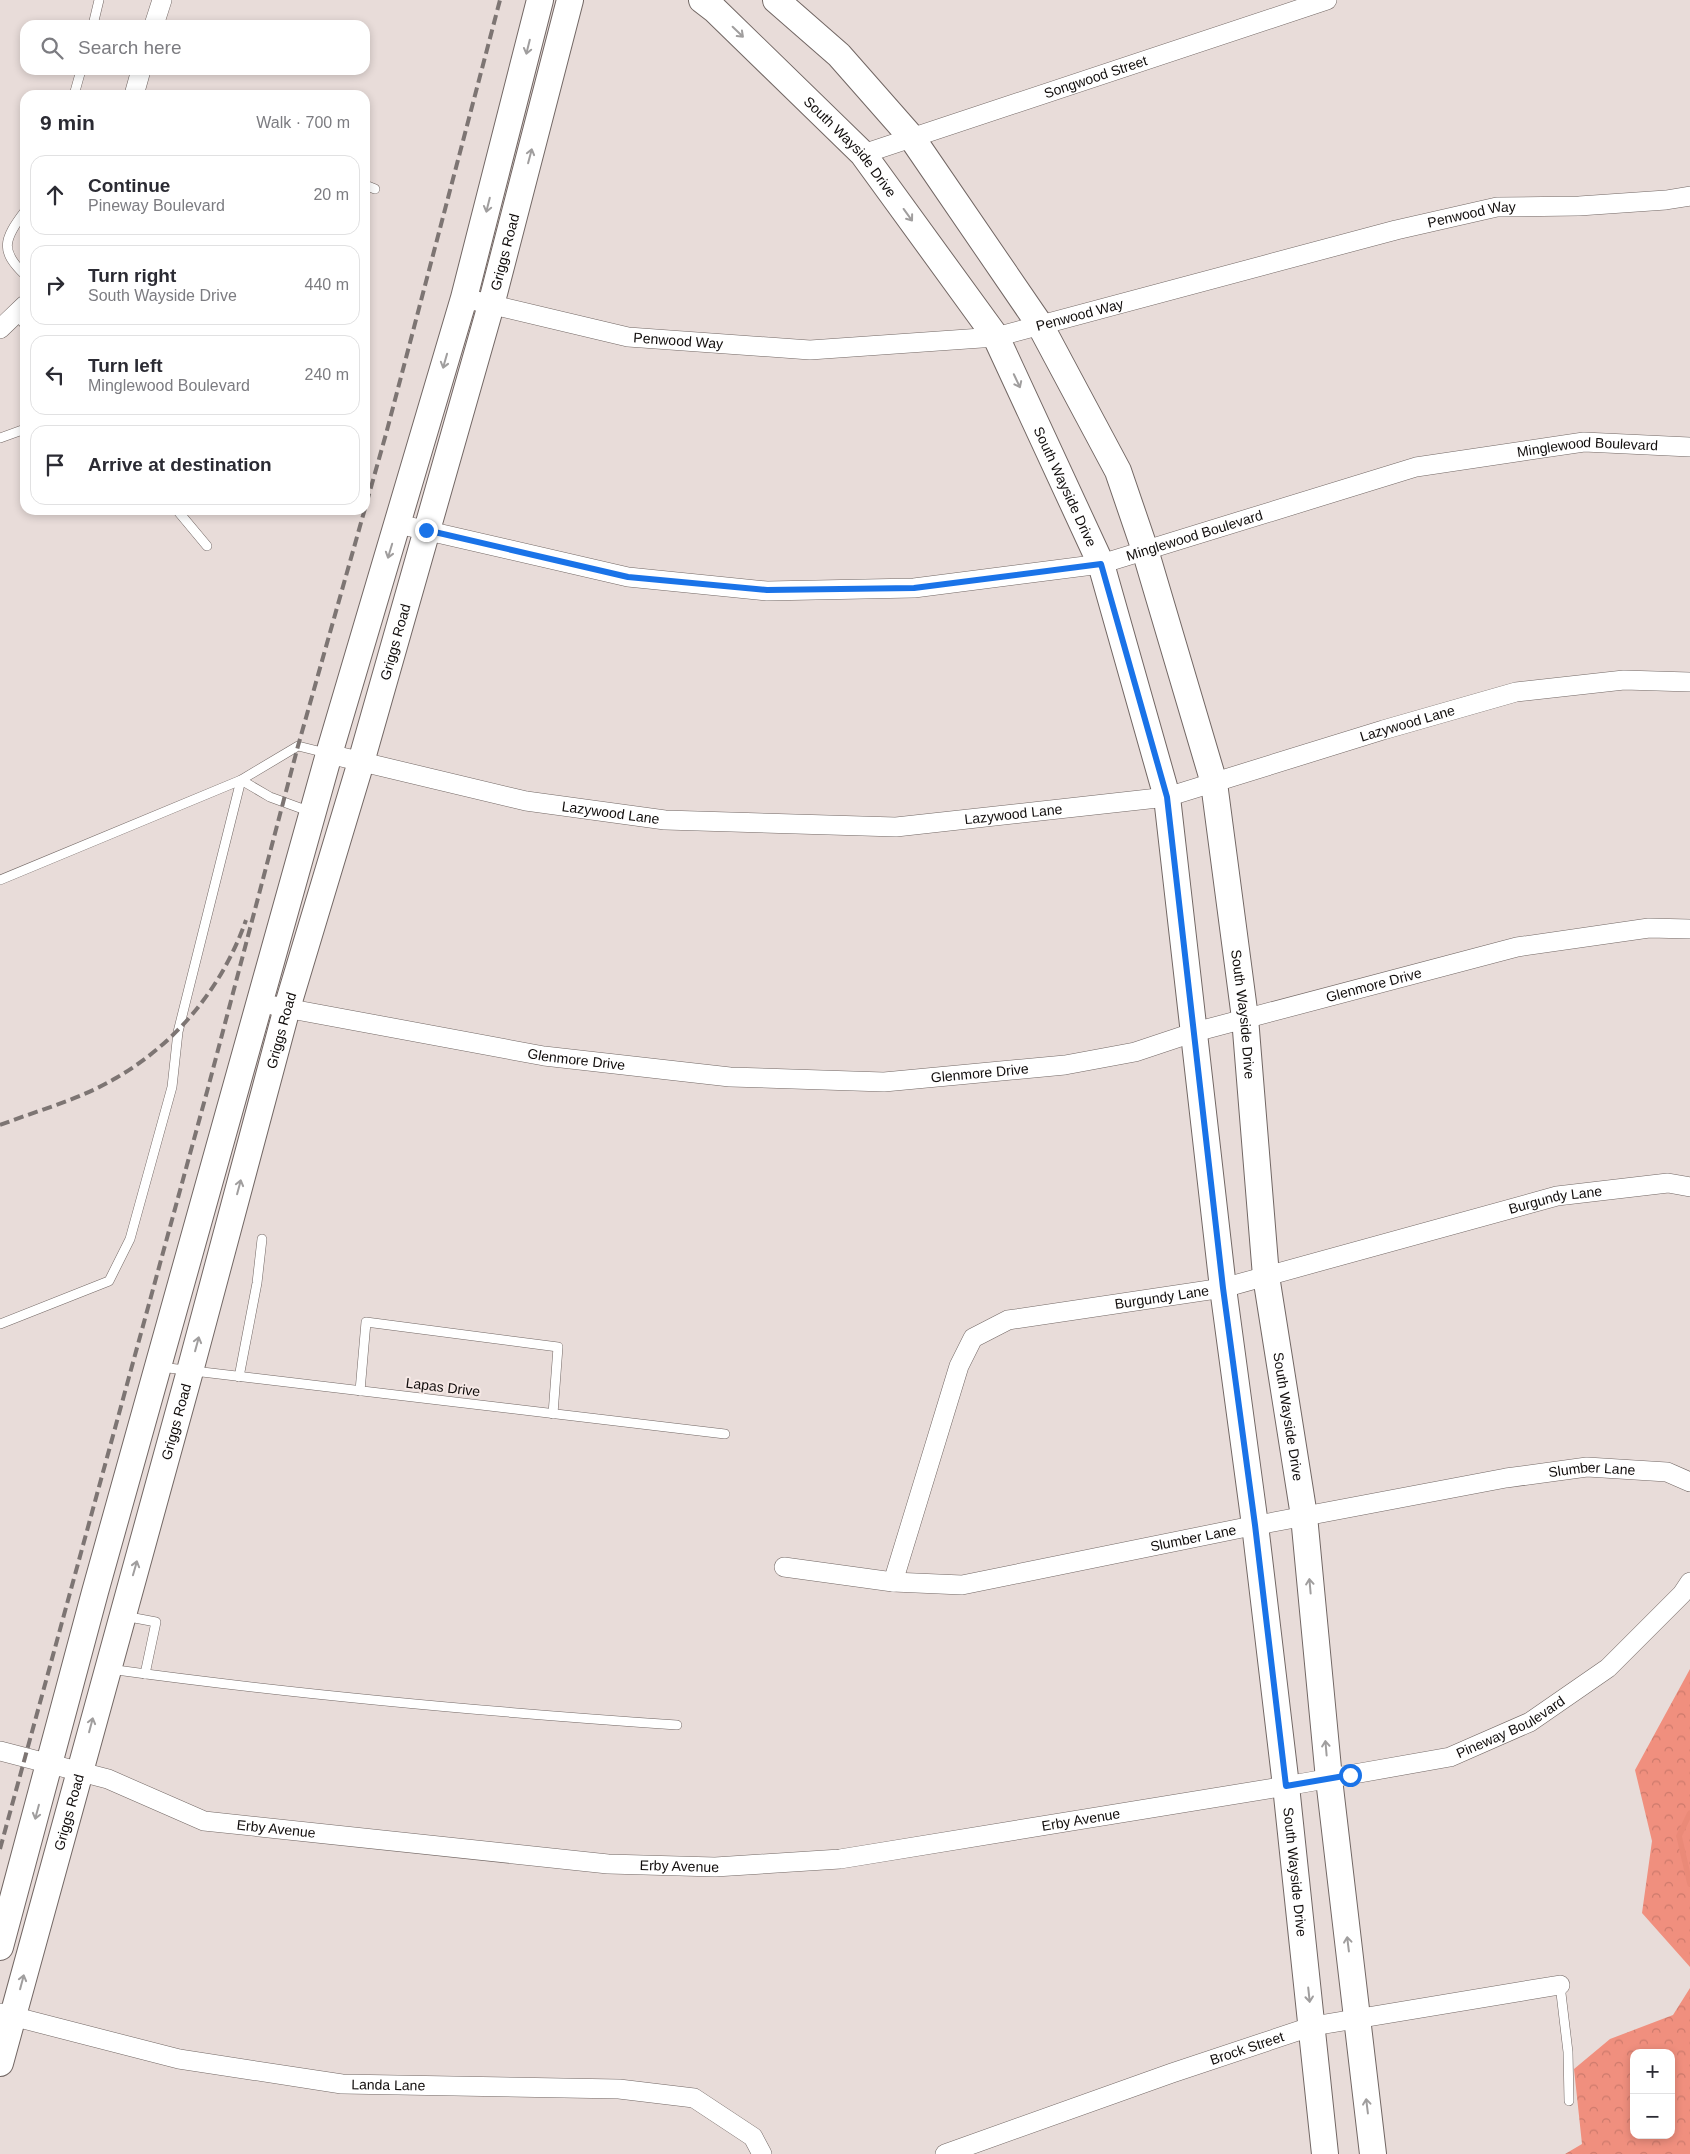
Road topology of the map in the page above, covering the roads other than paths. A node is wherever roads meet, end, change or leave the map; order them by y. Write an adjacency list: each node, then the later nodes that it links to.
1 (100, 0): 8 (lane)
2 (162, 0): 9 (street)
3 (540, 0): 21 (main road, Griggs Road, one-way to 21)
4 (570, 0): 22 (main road, Griggs Road, one-way to 4)
5 (702, 0): 15 (main road, South Wayside Drive, one-way to 15)
6 (776, 0): 14 (main road, South Wayside Drive)
7 (1327, 0): 14 (street, Songwood Street)
8 (94, 20)
9 (156, 20)
10 (80, 75): 12 (lane)
11 (140, 75): 13 (street)
12 (75, 90)
13 (135, 90)
14 (912, 138): 15 (street, Songwood Street); 24 (main road, South Wayside Drive)
15 (863, 154): 26 (main road, South Wayside Drive, one-way to 26)
16 (370, 187): 17 (lane)
17 (375, 189)
18 (1690, 196): 24 (street, Penwood Way)
19 (20, 217): 20 (lane)
20 (20, 271)
21 (464, 298): 22 (street, Penwood Way); 31 (main road, Griggs Road, one-way to 31)
22 (491, 305): 26 (street, Penwood Way); 32 (main road, Griggs Road)
23 (20, 315): 25 (street)
24 (1040, 325): 26 (street, Penwood Way); 34 (main road, South Wayside Drive)
25 (0, 329)
26 (996, 337): 35 (main road, South Wayside Drive, one-way to 35)
27 (20, 431): 28 (lane)
28 (0, 438)
29 (1690, 447): 34 (street, Minglewood Boulevard)
30 (181, 515): 33 (lane)
31 (398, 524): 32 (street, Minglewood Boulevard); 37 (main road, Griggs Road, one-way to 37)
32 (426, 530): 35 (street, Minglewood Boulevard); 38 (main road, Griggs Road)
33 (207, 546)
34 (1145, 550): 35 (street, Minglewood Boulevard); 40 (main road, South Wayside Drive)
35 (1101, 564): 41 (main road, South Wayside Drive)
36 (1690, 682): 40 (street, Lazywood Lane)
37 (329, 754): 38 (street, Lazywood Lane); 39 (lane); 42 (main road, Griggs Road)
38 (360, 762): 41 (street, Lazywood Lane); 46 (main road, Griggs Road)
39 (241, 780): 42 (lane); 43 (lane); 53 (lane)
40 (1214, 782): 41 (street, Lazywood Lane); 47 (main road, South Wayside Drive)
41 (1167, 797): 48 (main road, South Wayside Drive)
42 (314, 813): 45 (main road, Griggs Road)
43 (0, 880)
44 (1690, 929): 47 (street, Glenmore Drive)
45 (259, 1003): 46 (street, Glenmore Drive); 54 (main road, Griggs Road)
46 (287, 1008): 48 (street, Glenmore Drive); 55 (main road, Griggs Road, one-way to 46)
47 (1245, 1018): 48 (street, Glenmore Drive); 51 (main road, South Wayside Drive)
48 (1195, 1032): 52 (main road, South Wayside Drive)
49 (1690, 1187): 51 (street, Burgundy Lane)
50 (262, 1239): 56 (lane)
51 (1266, 1276): 52 (street, Burgundy Lane); 61 (main road, South Wayside Drive)
52 (1223, 1288): 62 (main road, South Wayside Drive); 64 (street, Burgundy Lane)
53 (0, 1324)
54 (158, 1367): 55 (lane, Lapas Drive); 71 (main road, Griggs Road)
55 (190, 1371): 56 (lane, Lapas Drive); 66 (main road, Griggs Road, one-way to 55)
56 (239, 1377): 57 (lane, Lapas Drive)
57 (360, 1391): 58 (lane, Lapas Drive); 58 (lane)
58 (553, 1414): 59 (lane, Lapas Drive)
59 (725, 1434)
60 (1690, 1482): 61 (street, Slumber Lane)
61 (1304, 1516): 62 (street, Slumber Lane); 73 (main road, South Wayside Drive, one-way to 61)
62 (1255, 1525): 64 (street, Slumber Lane); 74 (main road, South Wayside Drive)
63 (784, 1567): 64 (street, Slumber Lane)
64 (893, 1582)
65 (1690, 1582): 73 (street, Pineway Boulevard)
66 (122, 1616): 67 (main road, Griggs Road); 68 (lane)
67 (107, 1669): 68 (lane); 72 (main road, Griggs Road, one-way to 67)
68 (145, 1674): 69 (lane)
69 (677, 1725)
70 (0, 1751): 71 (street, Erby Avenue)
71 (50, 1765): 72 (street, Erby Avenue); 75 (main road, Griggs Road, one-way to 75)
72 (78, 1772): 74 (street, Erby Avenue); 77 (main road, Griggs Road, one-way to 72)
73 (1329, 1779): 74 (street, Pineway Boulevard); 78 (main road, South Wayside Drive, one-way to 73)
74 (1286, 1786): 79 (main road, South Wayside Drive, one-way to 79)
75 (0, 1948)
76 (1560, 1985): 78 (street, Brock Street); 81 (lane)
77 (6, 2015): 80 (main road, Griggs Road); 82 (street, Landa Lane)
78 (1356, 2019): 79 (street, Brock Street); 85 (main road, South Wayside Drive, one-way to 78)
79 (1313, 2026): 83 (street, Brock Street); 84 (main road, South Wayside Drive)
80 (0, 2063)
81 (1569, 2101)
82 (762, 2154)
83 (945, 2154)
84 (1325, 2154)
85 (1373, 2154)

